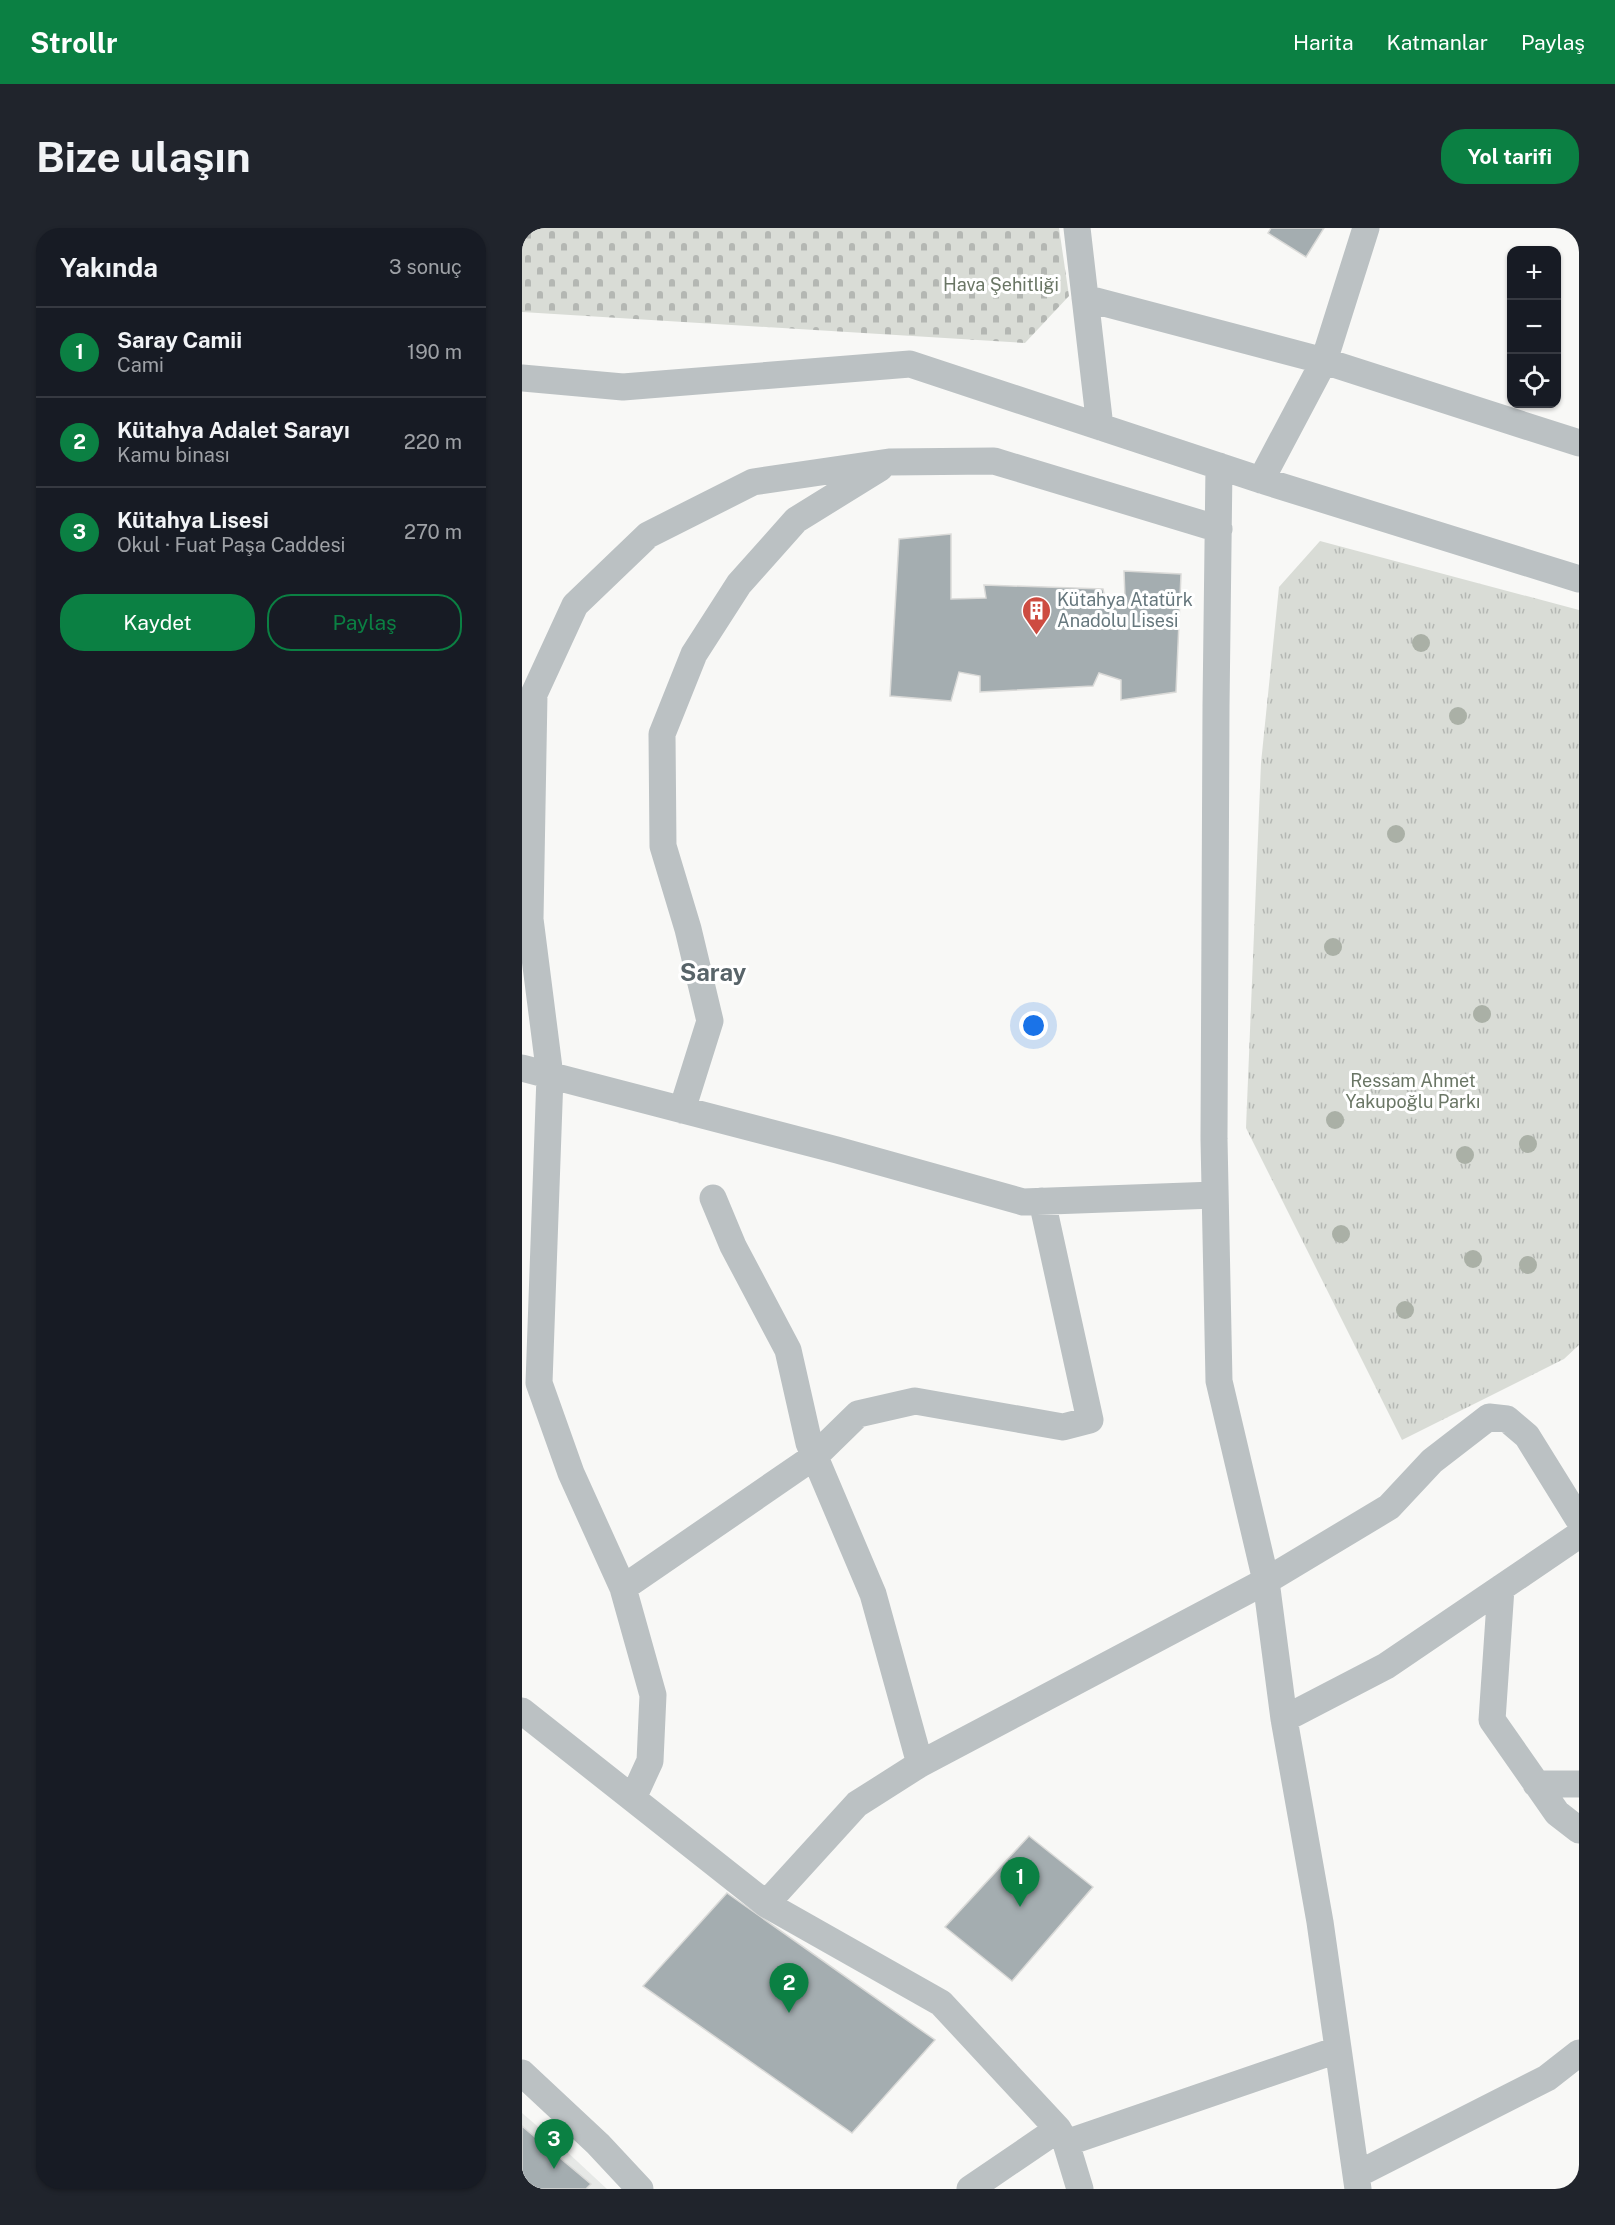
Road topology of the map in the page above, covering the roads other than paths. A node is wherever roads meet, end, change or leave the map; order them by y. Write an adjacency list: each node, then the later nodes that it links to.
1 (1077, 228): 3 (street)
2 (1366, 228): 4 (street)
3 (1085, 298): 4 (street); 6 (street)
4 (1324, 361): 7 (street); 10 (street)
5 (522, 378): 6 (street)
6 (1100, 427): 9 (street)
7 (1579, 443)
8 (889, 462): 11 (street); 14 (street); 15 (street)
9 (1220, 466): 10 (street); 11 (street)
10 (1261, 480): 12 (street)
11 (1219, 529): 16 (street)
12 (1579, 579)
13 (522, 1068): 14 (street)
14 (550, 1076): 15 (street); 19 (street)
15 (682, 1110): 18 (street)
16 (1215, 1195): 18 (street); 23 (street)
17 (713, 1198): 20 (street)
18 (1042, 1201): 20 (street)
19 (531, 1350): 24 (street)
20 (815, 1456): 24 (street); 28 (street)
21 (1579, 1520): 23 (street)
22 (1579, 1535): 25 (street)
23 (1266, 1581): 27 (street); 28 (street)
24 (623, 1588): 31 (street)
25 (1501, 1588): 27 (street); 29 (street)
26 (522, 1711): 31 (street)
27 (1284, 1719): 34 (street)
28 (920, 1764): 33 (street)
29 (1536, 1784): 30 (street); 32 (street)
30 (1579, 1784)
31 (633, 1798): 33 (street)
32 (1579, 1830)
33 (766, 1904): 37 (street)
34 (1337, 2049): 37 (street); 38 (street)
35 (1579, 2053): 38 (street)
36 (522, 2073): 39 (street)
37 (1062, 2136): 40 (street); 41 (street)
38 (1357, 2182)
39 (640, 2189)
40 (970, 2189)
41 (1080, 2189)

